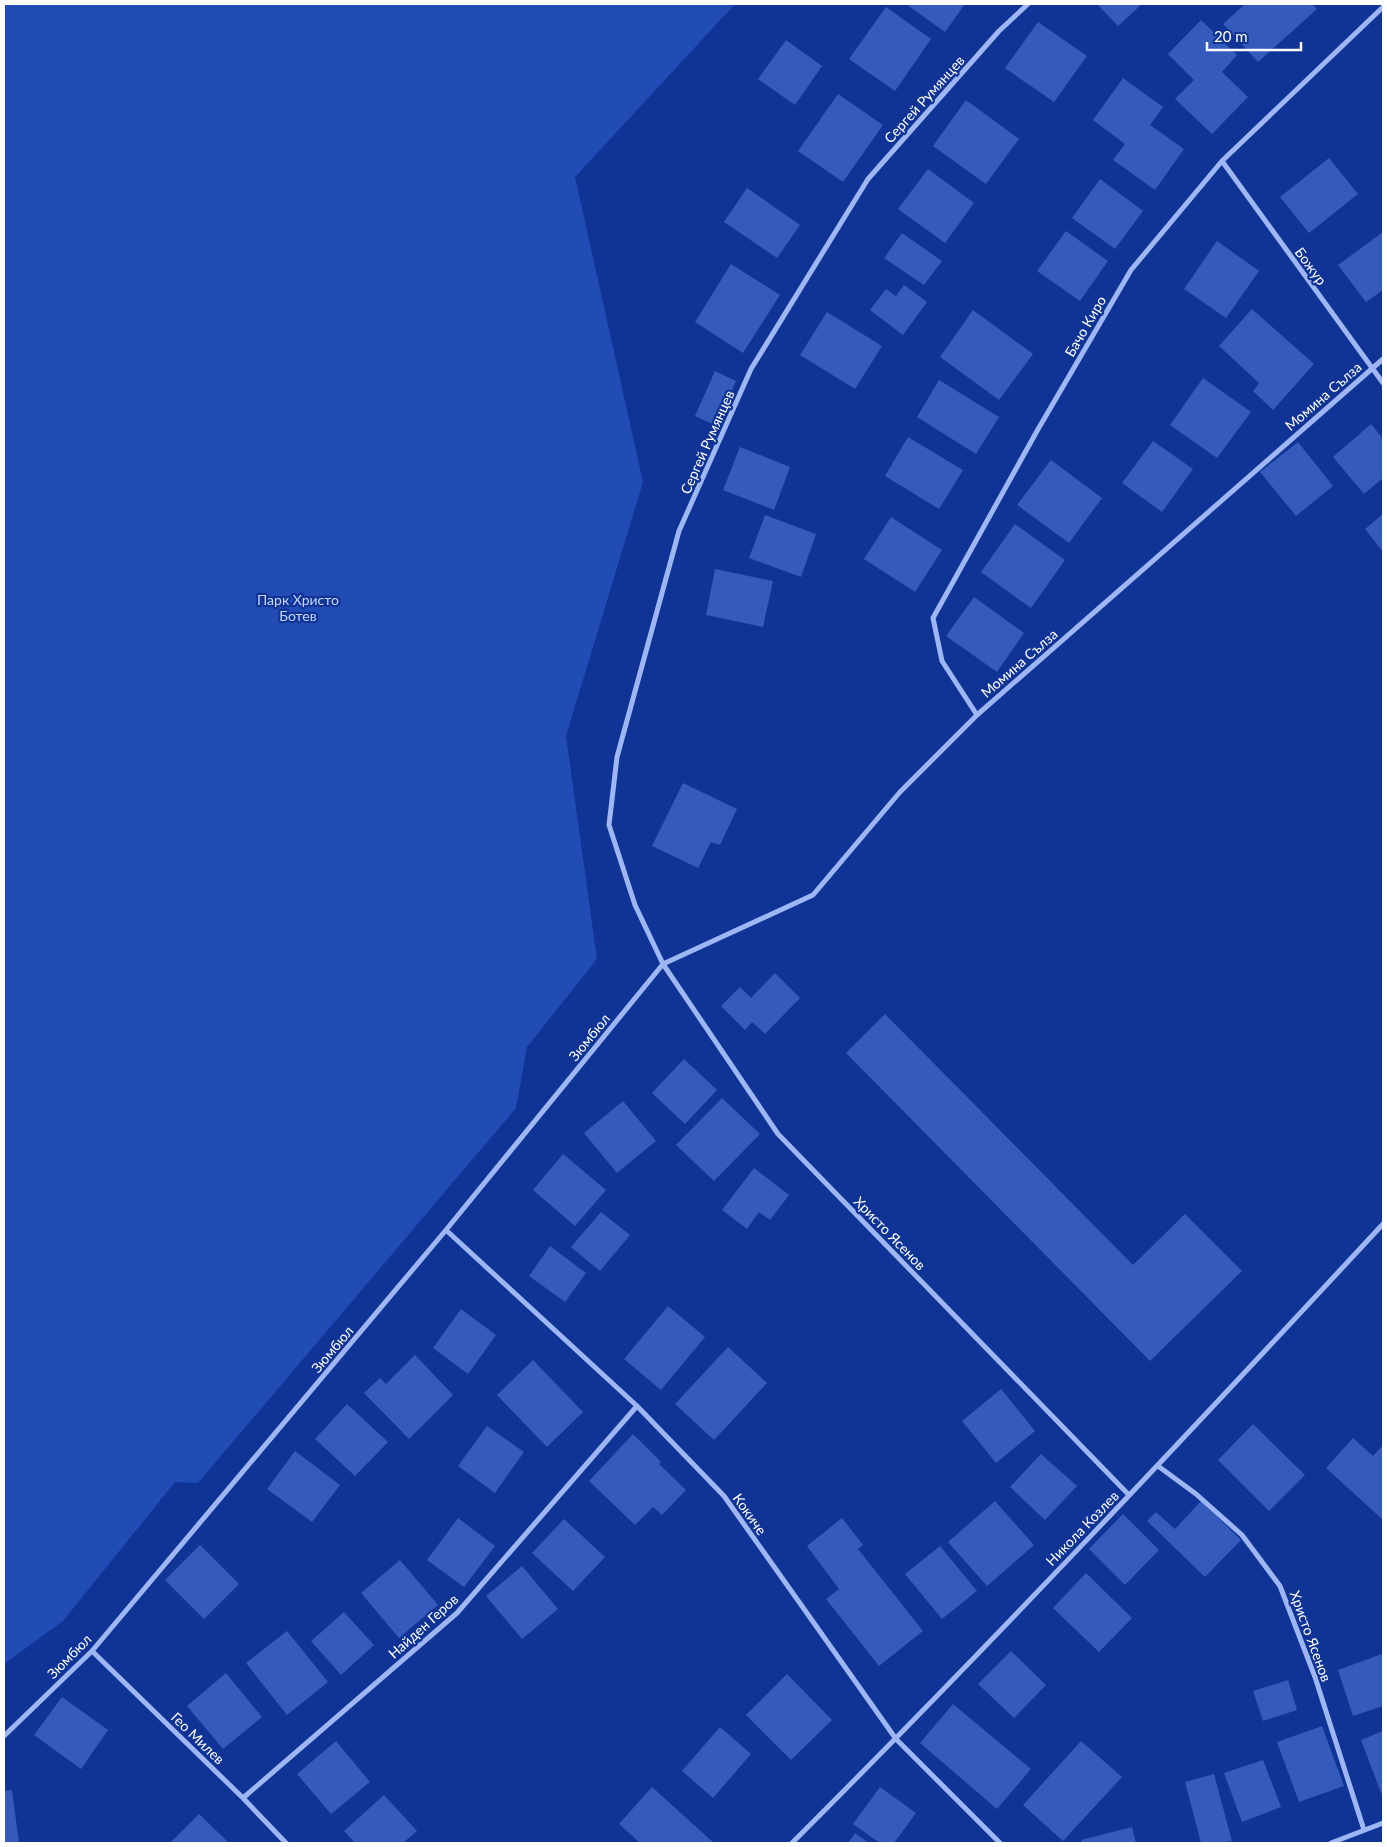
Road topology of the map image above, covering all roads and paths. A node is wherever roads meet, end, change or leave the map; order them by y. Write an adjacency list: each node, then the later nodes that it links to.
1 (1028, 4): 8 (street, Сергей Румянцев)
2 (1383, 7): 3 (street, Бачо Киро)
3 (1222, 161): 5 (street, Божур); 7 (street, Бачо Киро)
4 (1383, 359): 5 (street, Момина Сълза)
5 (1372, 369): 6 (street, Божур); 7 (street, Момина Сълза)
6 (1383, 383)
7 (977, 715): 8 (street, Момина Сълза)
8 (663, 964): 10 (street, Зюмбюл); 13 (street, Христо Ясенов)
9 (1383, 1224): 12 (street, Никола Козлев)
10 (446, 1230): 11 (street, Кокиче); 14 (street, Зюмбюл)
11 (637, 1406): 16 (street, Кокиче); 17 (street, Найден Геров)
12 (1158, 1466): 13 (street, Никола Козлев); 19 (street, Христо Ясенов)
13 (1129, 1495): 16 (street, Никола Козлев)
14 (92, 1651): 15 (street, Зюмбюл); 17 (street, Гео Милев)
15 (4, 1736)
16 (896, 1739): 21 (street, Никола Козлев); 22 (street, Кокиче)
17 (243, 1798): 20 (street, Гео Милев)
18 (1383, 1823): 19 (street)
19 (1364, 1830): 23 (street)
20 (286, 1843)
21 (792, 1843)
22 (1000, 1843)
23 (1331, 1843)

